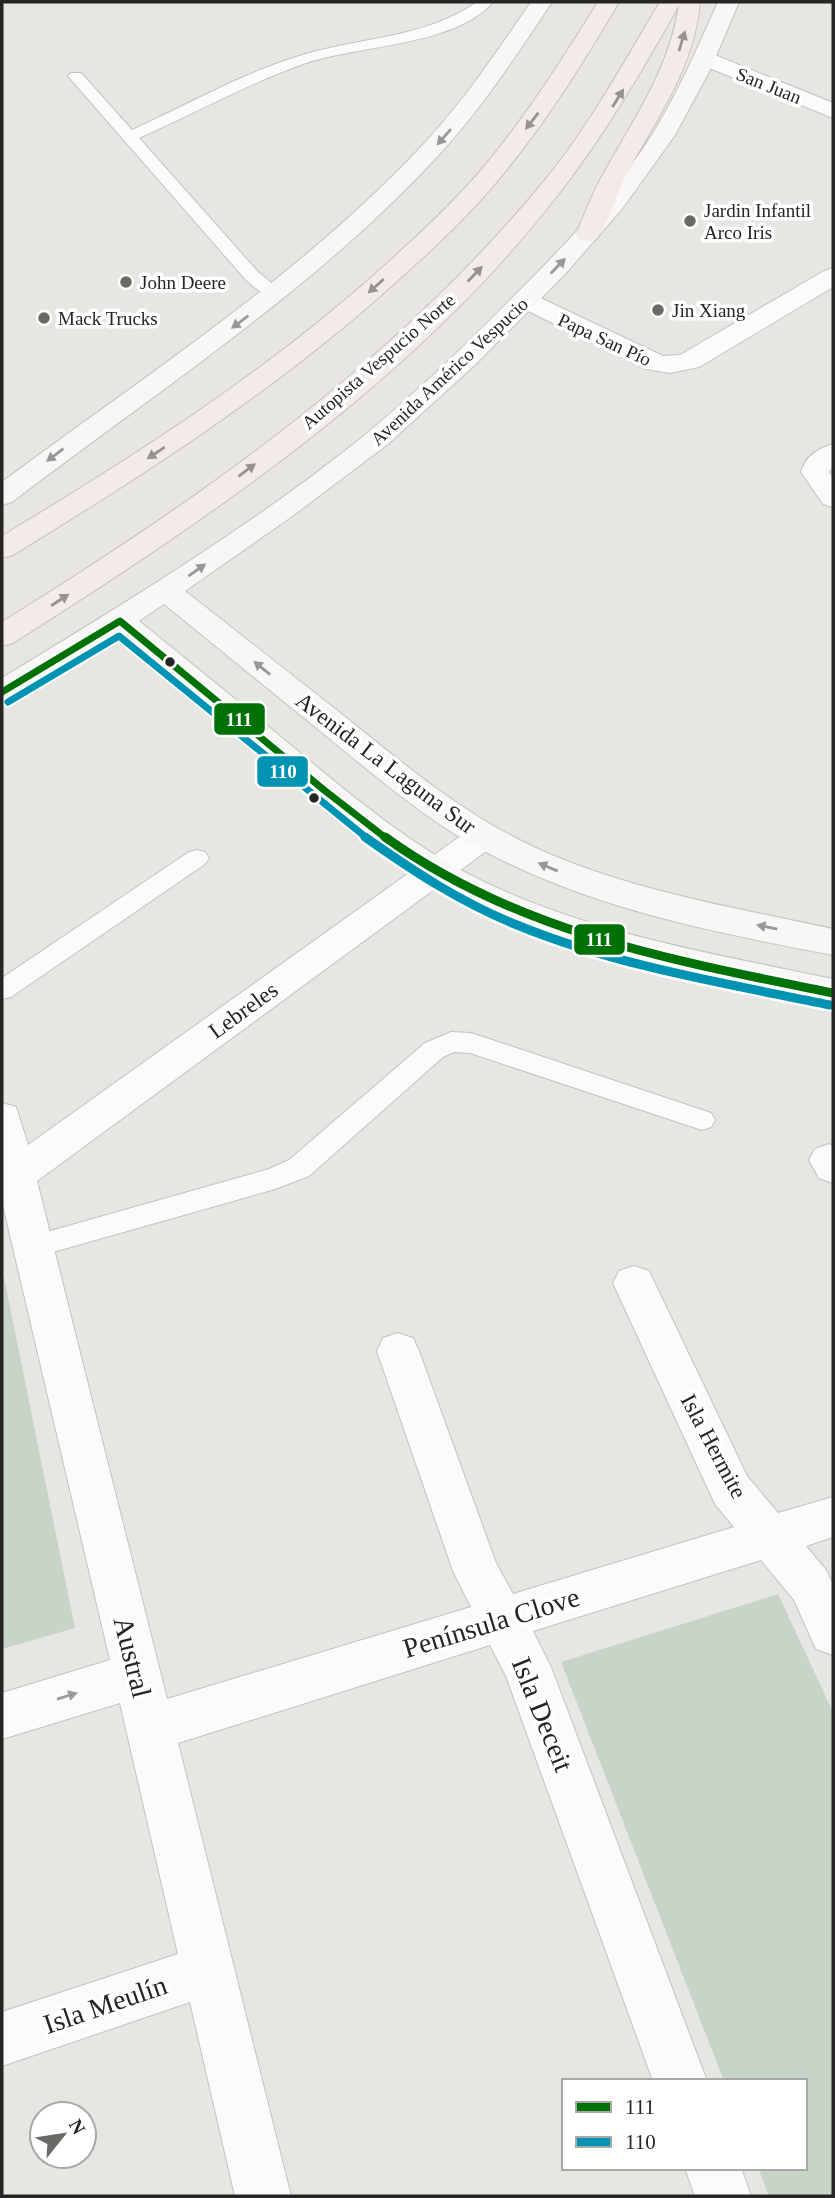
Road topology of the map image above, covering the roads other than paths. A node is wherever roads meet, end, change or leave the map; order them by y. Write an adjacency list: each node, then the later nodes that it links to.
1 (486, 2): 10 (lane)
2 (541, 2): 13 (main road, one-way to 13)
3 (608, 2): 18 (highway, one-way to 18)
4 (670, 2): 21 (highway, Autopista Vespucio Norte, one-way to 4)
5 (690, 2): 11 (highway, one-way to 5)
6 (728, 2): 7 (main road, Avenida Américo Vespucio)
7 (705, 58): 9 (street, San Juan); 11 (main road, Avenida Américo Vespucio)
8 (76, 76): 10 (lane)
9 (833, 111)
10 (129, 137): 13 (lane)
11 (588, 234): 14 (main road, Avenida Américo Vespucio, one-way to 11)
12 (830, 281): 14 (street, Papa San Pío)
13 (275, 295): 16 (main road, one-way to 16)
14 (525, 300): 19 (main road, Avenida Américo Vespucio, one-way to 14)
15 (824, 461): 17 (street)
16 (2, 496)
17 (833, 498)
18 (2, 549)
19 (166, 591): 20 (main road, Avenida Américo Vespucio); 23 (main road, Avenida La Laguna Sur, one-way to 19)
20 (120, 621): 22 (main road, Avenida Américo Vespucio); 25 (main road)
21 (2, 636)
22 (2, 692)
23 (484, 836): 25 (street, Lebreles); 26 (main road, Avenida La Laguna Sur, one-way to 23)
24 (197, 858): 27 (lane)
25 (435, 871): 28 (main road); 31 (street, Lebreles)
26 (833, 942)
27 (2, 990)
28 (833, 993)
29 (2, 1118): 31 (street, Austral)
30 (702, 1120): 32 (lane)
31 (8, 1181): 32 (street, Austral)
32 (32, 1247): 39 (street, Austral)
33 (634, 1283): 36 (street, Isla Hermite)
34 (398, 1351): 37 (street, Isla Deceit)
35 (833, 1517): 36 (street, Península Clove)
36 (771, 1537): 37 (street, Península Clove); 38 (street, Isla Hermite)
37 (502, 1619): 41 (street, Península Clove); 44 (street, Isla Deceit)
38 (833, 1633)
39 (137, 1675): 40 (street, one-way to 39); 41 (street, Austral)
40 (2, 1716)
41 (150, 1728): 42 (street, Austral)
42 (208, 1970): 43 (street, Isla Meulín); 46 (street, Austral)
43 (2, 2039)
44 (679, 2079)
45 (714, 2170): 47 (street)
46 (263, 2196)
47 (723, 2196)

